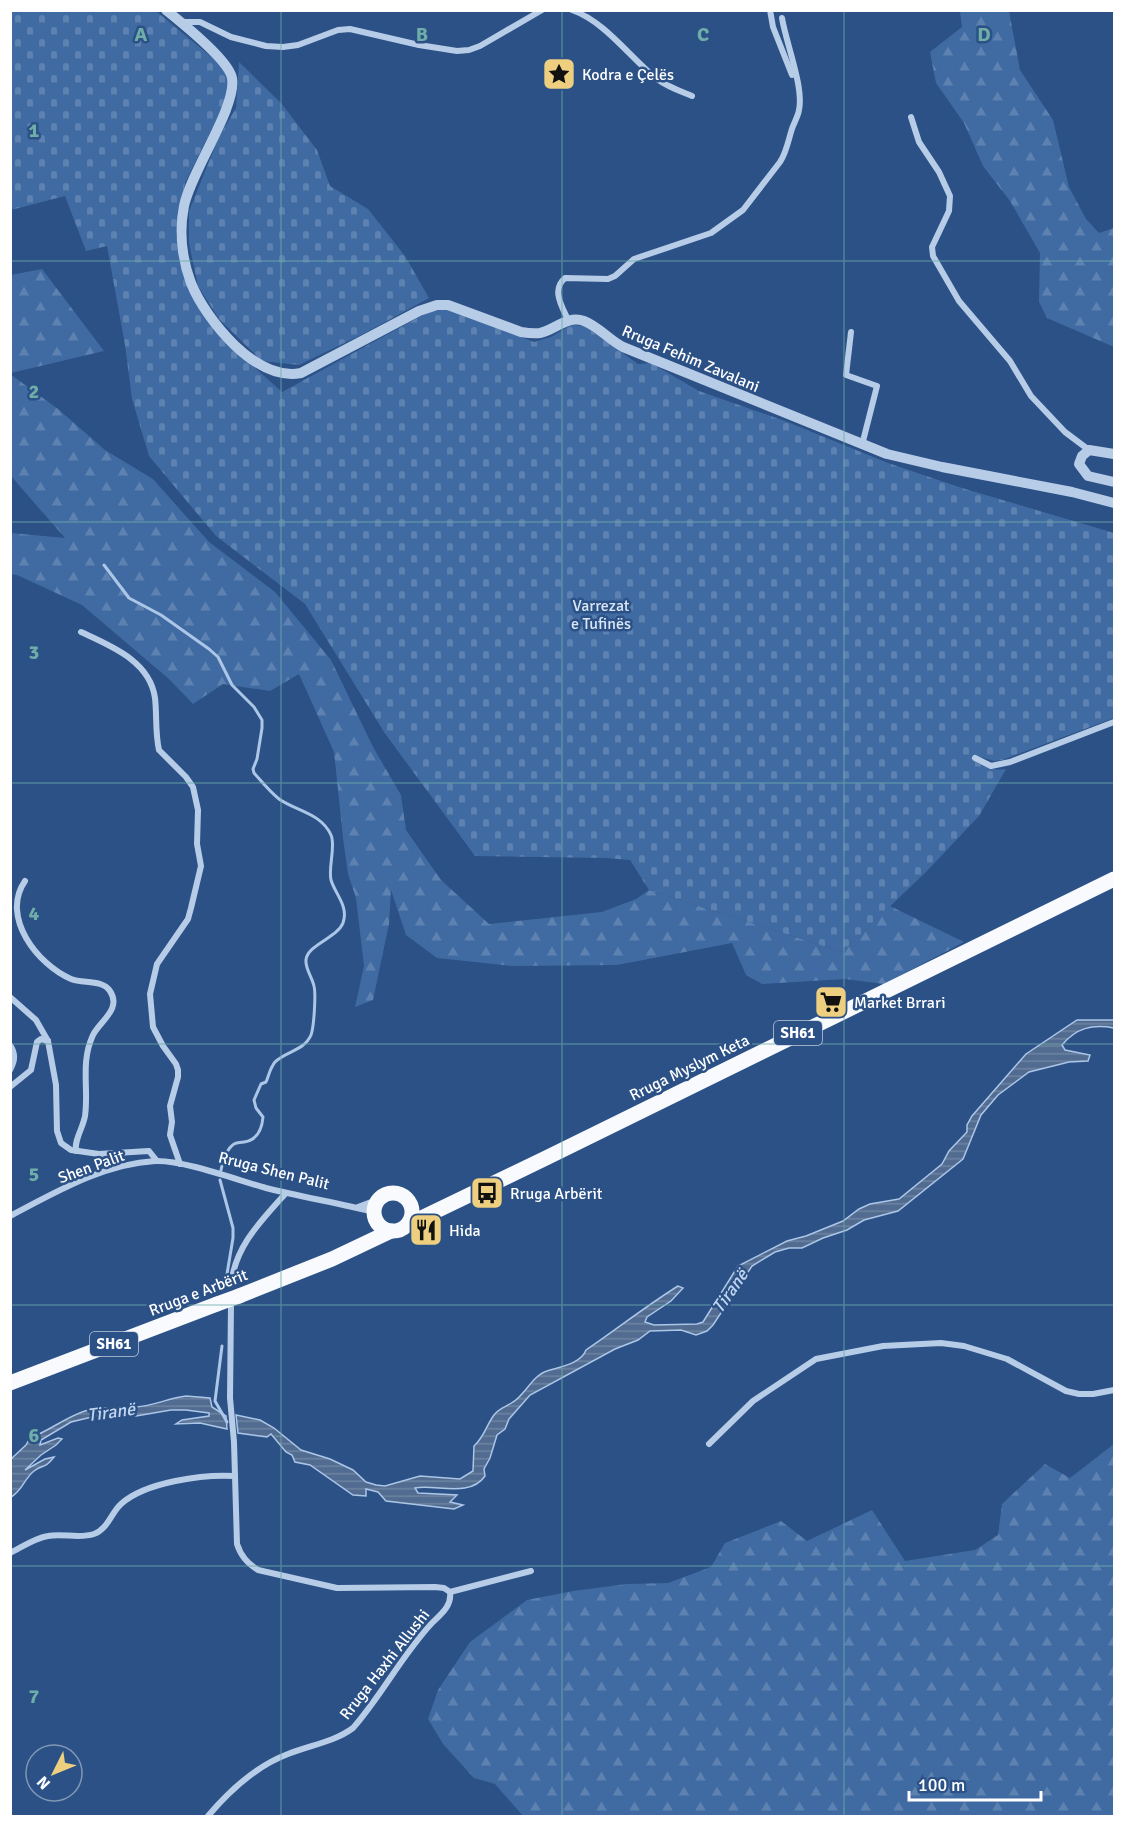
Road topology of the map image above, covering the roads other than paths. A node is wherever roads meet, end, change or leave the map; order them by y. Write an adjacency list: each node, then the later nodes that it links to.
1 (166, 10): 6 (street)
2 (542, 10): 6 (street)
3 (572, 10): 8 (street)
4 (770, 10): 7 (street)
5 (782, 18): 7 (street)
6 (180, 22): 10 (street)
7 (798, 90): 10 (street)
8 (692, 96)
9 (910, 117): 13 (street)
10 (568, 320): 12 (street, Rruga Fehim Zavalani)
11 (850, 332): 12 (street)
12 (862, 445): 16 (street, Rruga Fehim Zavalani)
13 (1089, 450): 14 (street); 15 (street)
14 (1114, 454)
15 (1114, 482)
16 (1114, 503)
17 (81, 632): 29 (street)
18 (1114, 722): 19 (street)
19 (975, 758)
20 (1114, 879): 34 (main road, Rruga Myslym Keta / SH61)
21 (26, 882): 27 (street)
22 (10, 997): 23 (street)
23 (48, 1041): 26 (street); 27 (street)
24 (10, 1045): 25 (street)
25 (10, 1070)
26 (10, 1087)
27 (76, 1151): 28 (street)
28 (157, 1161): 29 (street, Shen Palit); 35 (street, Shen Palit)
29 (183, 1165): 30 (street, Rruga Shen Palit)
30 (285, 1193): 32 (street, Rruga Shen Palit); 39 (street, Rruga Haxhi Allushi)
31 (408, 1200): 33 (main road); 34 (main road); 36 (main road)
32 (354, 1208): 33 (street, Rruga Shen Palit); 33 (street)
33 (376, 1208): 37 (main road); 38 (main road, Rruga e Arbërit / SH61)
34 (438, 1208): 36 (main road, Rruga Myslym Keta / SH61)
35 (10, 1216)
36 (409, 1224): 37 (main road, SH61)
37 (391, 1231): 38 (main road, Rruga e Arbërit / SH61)
38 (332, 1259): 39 (main road, Rruga e Arbërit / SH61)
39 (229, 1297): 40 (main road, Rruga e Arbërit / SH61); 43 (street, Rruga Haxhi Allushi)
40 (10, 1383)
41 (1114, 1390): 42 (street)
42 (709, 1444)
43 (235, 1476): 44 (street); 46 (street, Rruga Haxhi Allushi)
44 (10, 1553)
45 (531, 1571): 46 (street, Rruga Haxhi Allushi)
46 (450, 1592): 47 (street, Rruga Haxhi Allushi)
47 (208, 1816)

